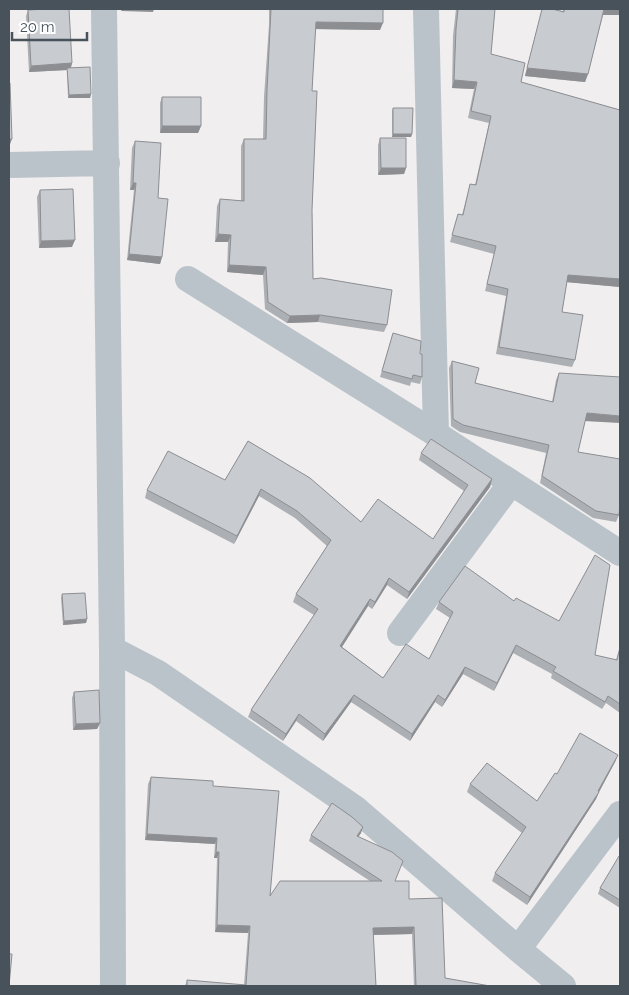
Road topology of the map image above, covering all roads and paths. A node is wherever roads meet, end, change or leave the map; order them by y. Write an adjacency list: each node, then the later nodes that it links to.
1 (104, 9): 3 (street)
2 (426, 9): 6 (street)
3 (107, 163): 4 (street); 10 (street)
4 (9, 165)
5 (188, 279): 6 (street)
6 (436, 434): 7 (street)
7 (511, 483): 8 (street); 9 (street)
8 (620, 553)
9 (400, 633)
10 (112, 650): 12 (street); 13 (street)
11 (620, 814): 12 (street)
12 (518, 950): 14 (street)
13 (113, 986)
14 (564, 986)

